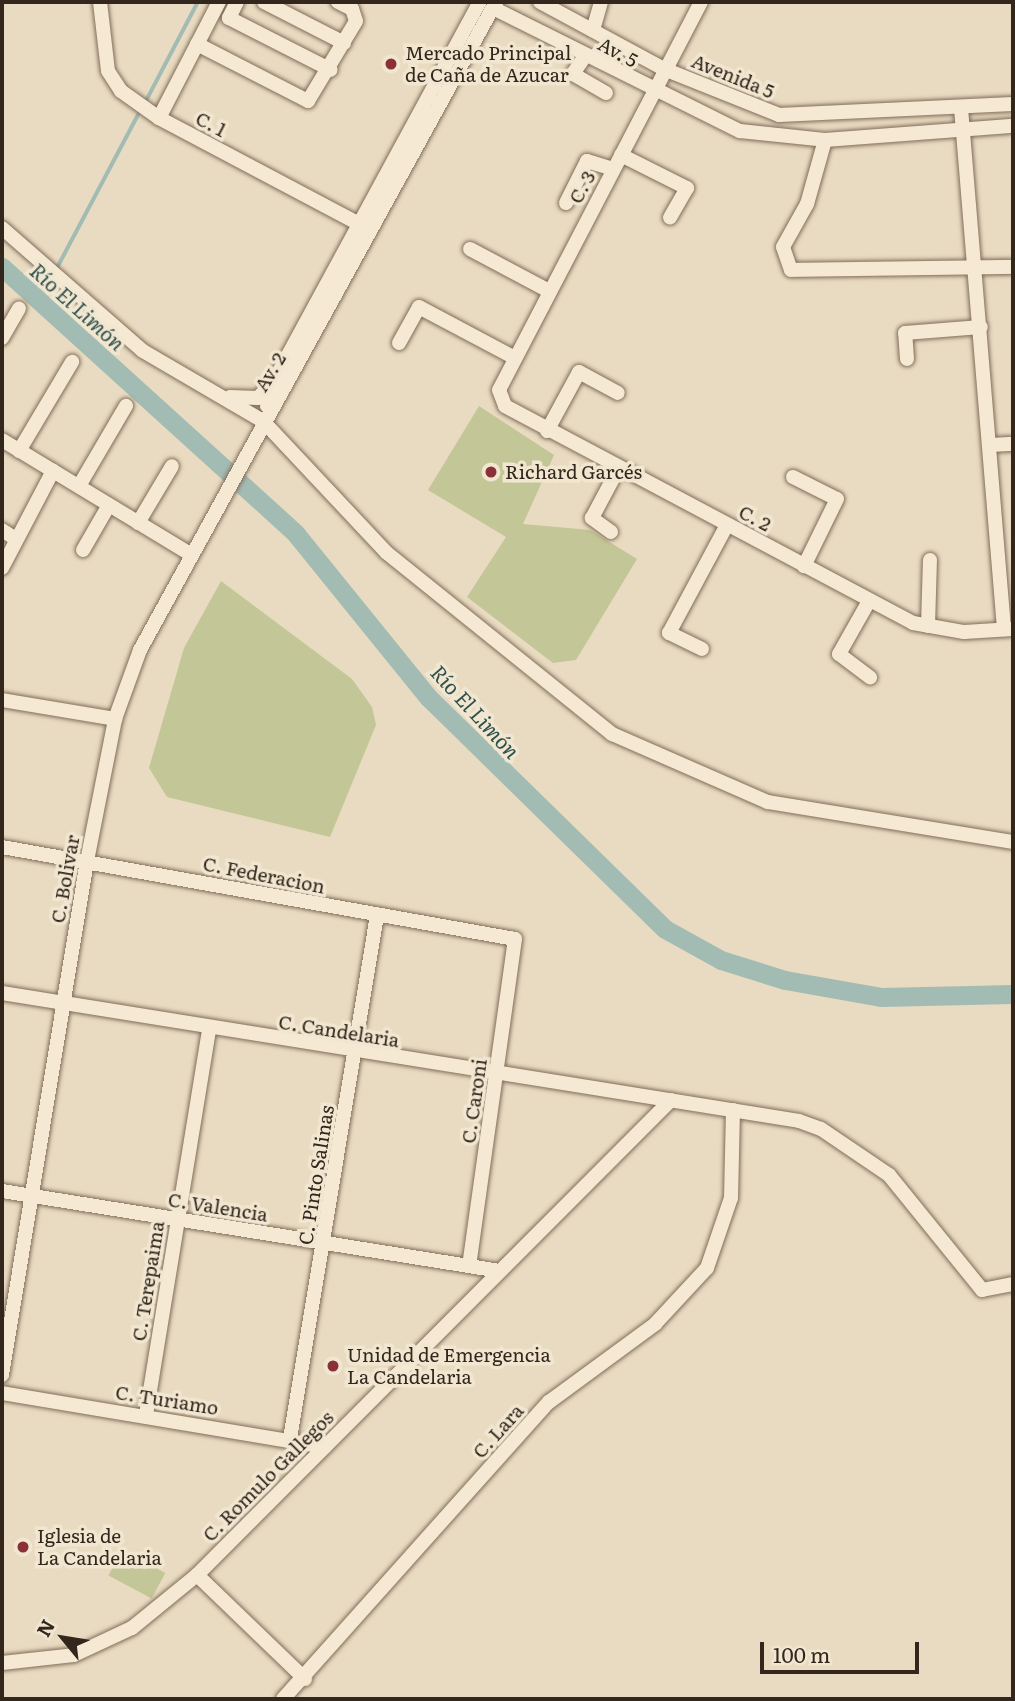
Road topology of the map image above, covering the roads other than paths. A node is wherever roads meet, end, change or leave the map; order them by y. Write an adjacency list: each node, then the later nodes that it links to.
1 (100, 2): 20 (street, C. 1)
2 (219, 2): 12 (street)
3 (237, 2): 15 (street)
4 (264, 2): 11 (street)
5 (338, 2): 11 (street)
6 (540, 2): 10 (street, Avenida 5)
7 (601, 2): 10 (street)
8 (701, 2): 14 (street, C. 3)
9 (489, 4): 13 (street, Av. 5); 28 (street, Av. 2)
10 (593, 30): 14 (street, Avenida 5)
11 (344, 43): 15 (street)
12 (197, 44): 15 (street); 20 (street)
13 (585, 56): 16 (street, Av. 5); 17 (street)
14 (664, 69): 16 (street, C. 3); 19 (street, Avenida 5)
15 (331, 70)
16 (652, 91): 23 (street); 24 (street, C. 3)
17 (606, 93)
18 (1013, 104): 19 (street, Avenida 5)
19 (961, 108): 22 (street)
20 (159, 118): 28 (street, C. 1)
21 (1013, 126): 22 (street)
22 (966, 129): 23 (street); 32 (street)
23 (825, 140): 32 (street)
24 (621, 155): 25 (street, C. 3); 27 (street)
25 (613, 169): 26 (street); 33 (street, C. 3)
26 (566, 203)
27 (670, 218)
28 (364, 226): 41 (street, Av. 2); 46 (street, Av. 2)
29 (2, 228): 44 (street)
30 (470, 249): 33 (street)
31 (1013, 267): 32 (street)
32 (976, 270): 35 (street)
33 (550, 290): 38 (street, C. 3)
34 (19, 309): 36 (street)
35 (981, 327): 39 (street); 50 (street)
36 (2, 338)
37 (400, 343): 38 (street)
38 (515, 358): 42 (street, C. 3)
39 (906, 359)
40 (72, 362): 51 (street)
41 (275, 379): 44 (street); 46 (street, Av. 2)
42 (499, 390): 47 (street, C. 2)
43 (618, 393): 47 (street)
44 (224, 397): 46 (street)
45 (126, 406): 56 (street)
46 (263, 421): 64 (street, C. Bolivar); 75 (street)
47 (547, 431): 53 (street, C. 2)
48 (2, 440): 51 (street)
49 (1013, 444): 50 (street)
50 (991, 445): 70 (street)
51 (19, 451): 54 (street)
52 (172, 466): 58 (street)
53 (618, 469): 59 (street, C. 2); 61 (street)
54 (53, 471): 56 (street); 62 (street)
55 (793, 477): 66 (street)
56 (79, 486): 57 (street)
57 (109, 505): 58 (street); 63 (street)
58 (138, 523): 64 (street)
59 (727, 525): 66 (street, C. 2); 71 (street)
60 (2, 530): 62 (street)
61 (611, 532)
62 (16, 539): 67 (street)
63 (83, 550)
64 (190, 554): 74 (street, C. Bolivar)
65 (930, 560): 69 (street)
66 (804, 566): 68 (street, C. 2)
67 (2, 568)
68 (869, 601): 69 (street, C. 2); 72 (street)
69 (928, 626): 70 (street, C. 2)
70 (1009, 629)
71 (702, 649)
72 (870, 677)
73 (2, 700): 74 (street)
74 (115, 719): 77 (street, C. Bolivar)
75 (1013, 842)
76 (2, 847): 77 (street, C. Federacion)
77 (87, 861): 78 (street, C. Federacion); 81 (street, C. Bolivar)
78 (377, 915): 79 (street, C. Federacion); 83 (street, C. Pinto Salinas)
79 (518, 942): 84 (street, C. Caroni)
80 (2, 993): 81 (street, C. Candelaria)
81 (65, 1004): 82 (street, C. Candelaria); 88 (street, C. Bolivar)
82 (209, 1029): 83 (street, C. Candelaria); 89 (street, C. Terepaima)
83 (355, 1054): 84 (street, C. Candelaria); 90 (street, C. Pinto Salinas)
84 (497, 1076): 85 (street, C. Candelaria); 91 (street, C. Caroni)
85 (671, 1100): 86 (street, C. Candelaria); 92 (street, C. Romulo Gallegos)
86 (733, 1110): 93 (street, C. Candelaria); 101 (street, C. Lara)
87 (2, 1191): 88 (street, C. Valencia)
88 (32, 1196): 89 (street, C. Valencia); 94 (street, C. Bolivar)
89 (177, 1220): 90 (street, C. Valencia); 96 (street, C. Terepaima)
90 (325, 1245): 91 (street, C. Valencia); 97 (street, C. Pinto Salinas)
91 (469, 1266): 92 (street, C. Valencia)
92 (500, 1271): 98 (street, C. Romulo Gallegos)
93 (1013, 1284)
94 (2, 1375)
95 (2, 1393): 96 (street, C. Turiamo)
96 (146, 1415): 97 (street, C. Turiamo)
97 (290, 1439): 98 (street, C. Turiamo)
98 (325, 1447): 99 (street, C. Romulo Gallegos)
99 (197, 1574): 100 (street, C. Romulo Gallegos); 101 (street)
100 (2, 1662)
101 (304, 1679): 102 (street, C. Lara)
102 (283, 1699)

